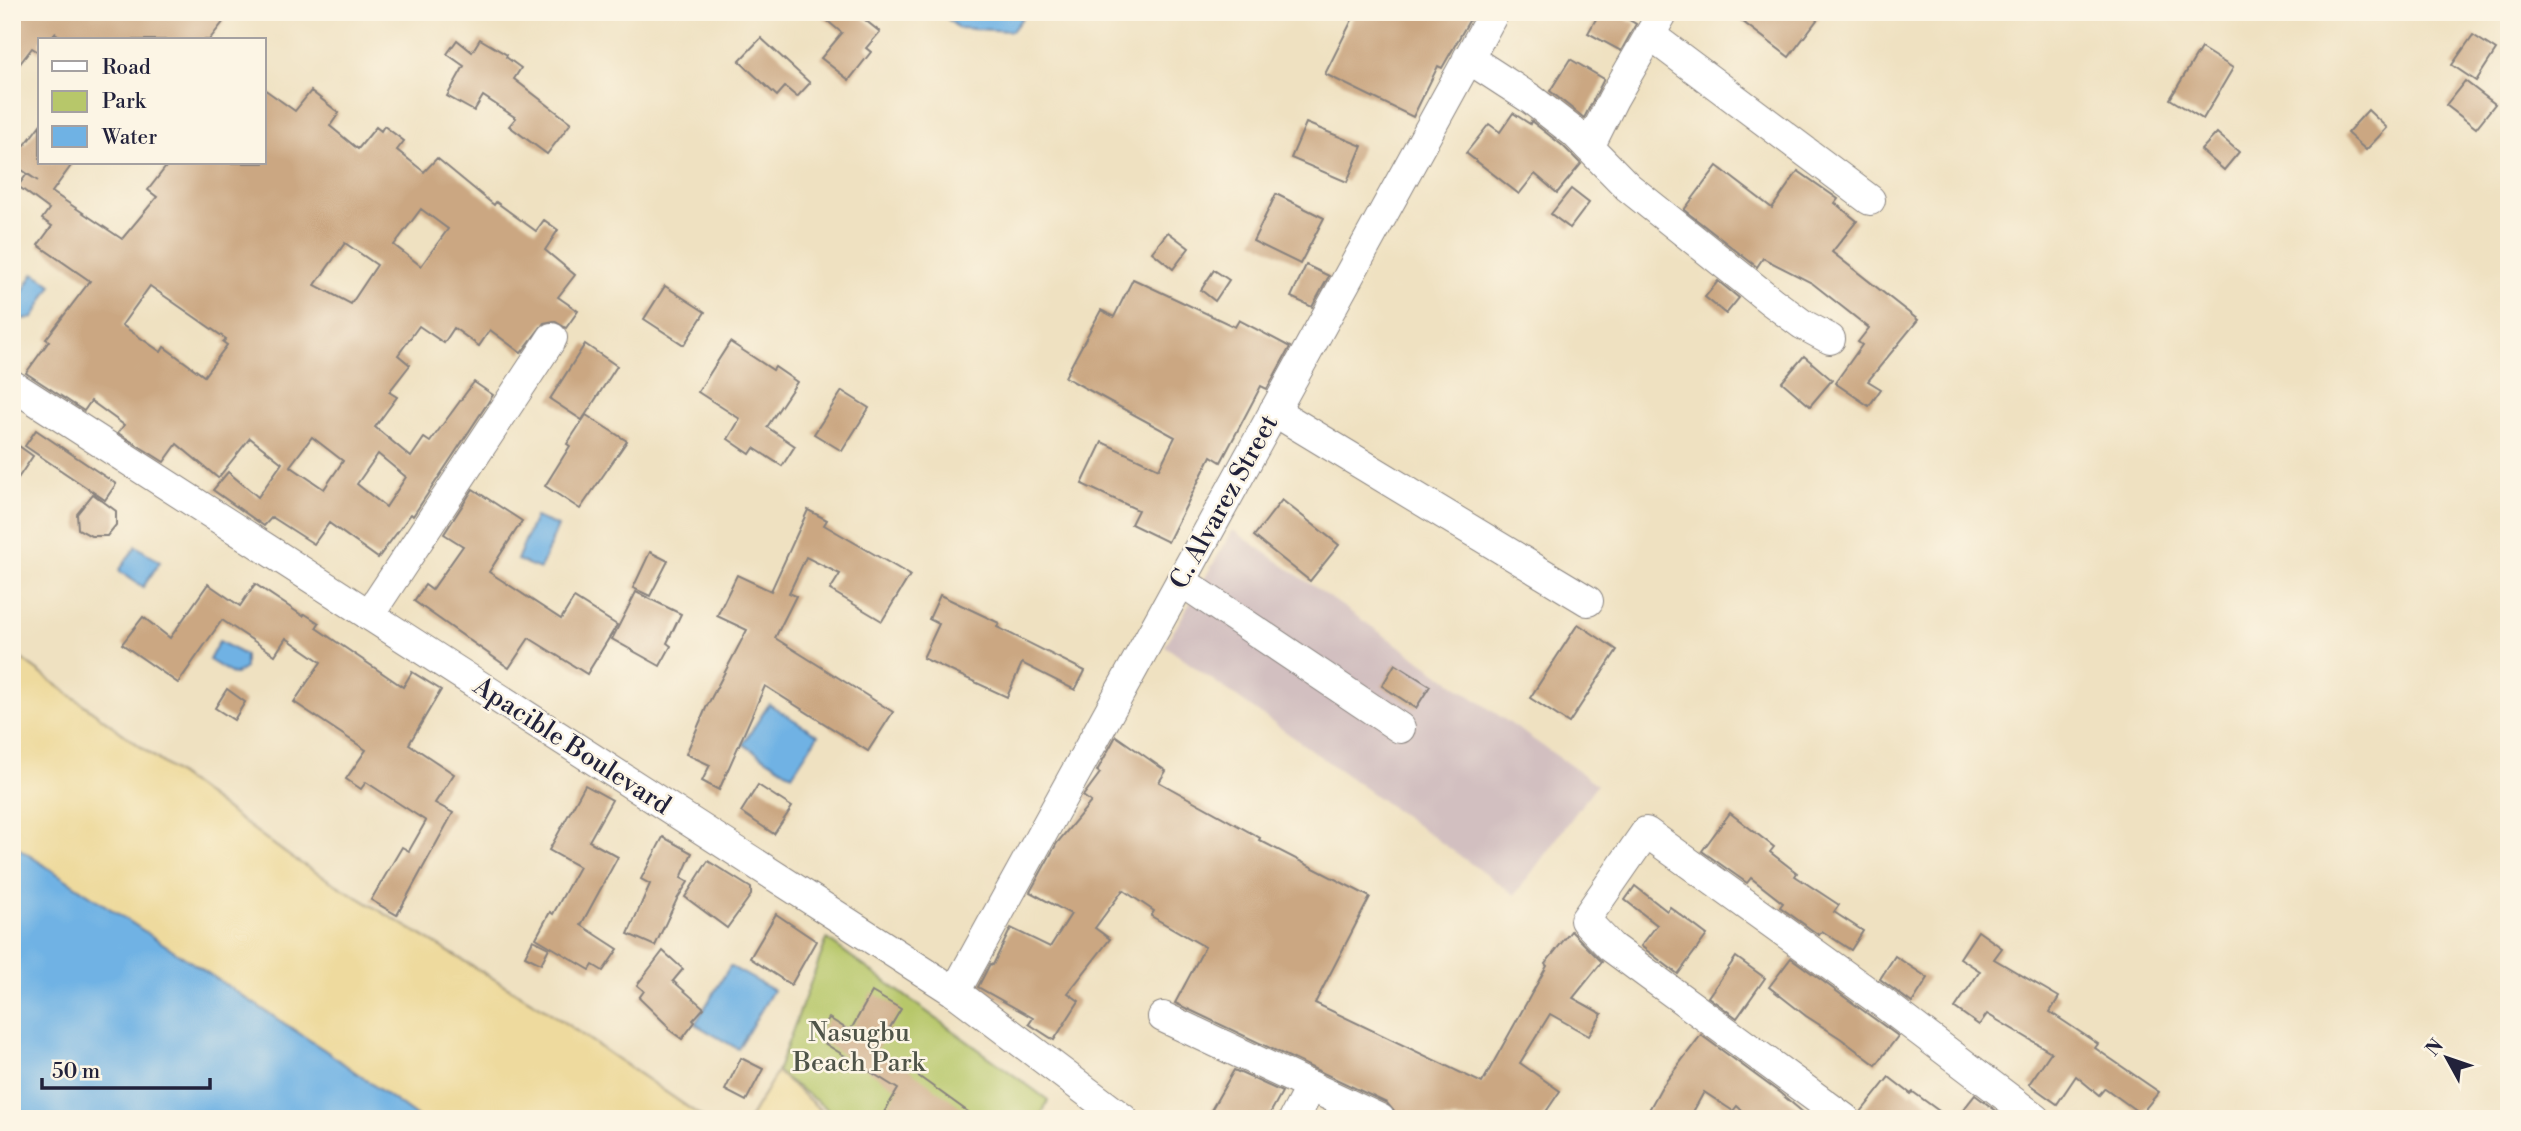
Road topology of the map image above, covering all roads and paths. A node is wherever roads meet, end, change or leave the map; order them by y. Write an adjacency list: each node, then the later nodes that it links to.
1 (1491, 13): 3 (street, C. Alvarez Street)
2 (1656, 24): 4 (street); 5 (street)
3 (1468, 58): 4 (street); 9 (street, C. Alvarez Street)
4 (1589, 147): 7 (street)
5 (1870, 200)
6 (552, 338): 12 (street)
7 (1829, 339)
8 (12, 385): 12 (street, Apacible Boulevard)
9 (1275, 411): 10 (street, C. Alvarez Street); 11 (street)
10 (1181, 581): 13 (street); 14 (street, C. Alvarez Street)
11 (1588, 601)
12 (369, 615): 14 (street, Apacible Boulevard)
13 (1400, 728)
14 (955, 992): 17 (street, Apacible Boulevard)
15 (1163, 1017): 16 (street)
16 (1311, 1086): 18 (street); 19 (street)
17 (1123, 1119)
18 (1294, 1119)
19 (1380, 1119)
20 (1845, 1119): 21 (street)
21 (2036, 1119)

